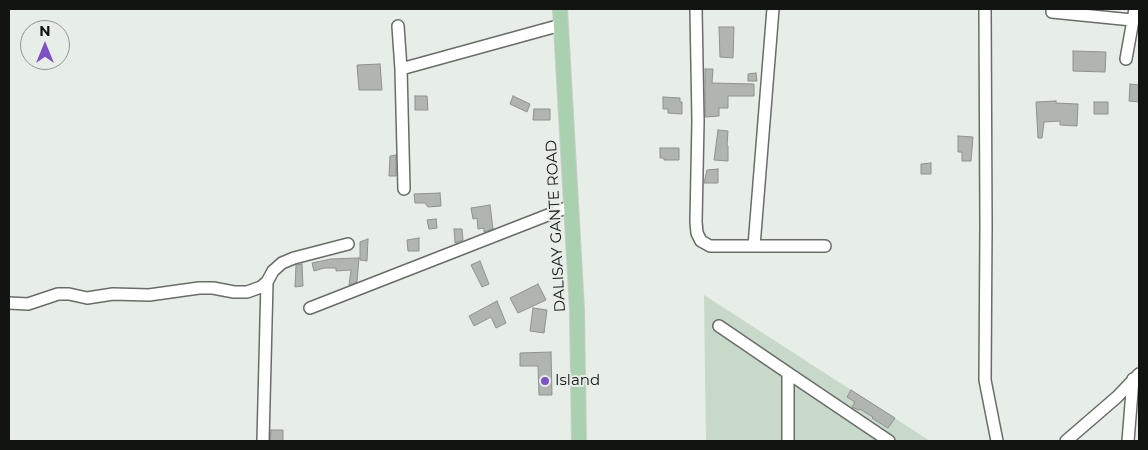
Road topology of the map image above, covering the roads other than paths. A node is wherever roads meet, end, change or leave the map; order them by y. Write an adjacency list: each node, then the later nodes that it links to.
1 (560, 9): 7 (main road, DALISAY GANTE ROAD)
2 (696, 9): 14 (street)
3 (773, 9): 14 (street)
4 (985, 9): 26 (street)
5 (1052, 12): 6 (street)
6 (1134, 14): 9 (street)
7 (562, 25): 10 (street); 12 (main road, DALISAY GANTE ROAD)
8 (398, 26): 10 (street)
9 (1126, 60)
10 (401, 69): 11 (street)
11 (404, 189)
12 (571, 206): 18 (street); 23 (main road, DALISAY GANTE ROAD)
13 (348, 244): 16 (street)
14 (754, 246): 15 (street)
15 (825, 246)
16 (267, 282): 17 (street); 22 (street)
17 (9, 303)
18 (310, 308)
19 (719, 326): 20 (street)
20 (788, 373): 24 (street); 25 (street)
21 (1136, 376): 27 (street); 28 (street)
22 (263, 441)
23 (579, 441)
24 (788, 441)
25 (889, 441)
26 (998, 441)
27 (1066, 441)
28 (1128, 441)

